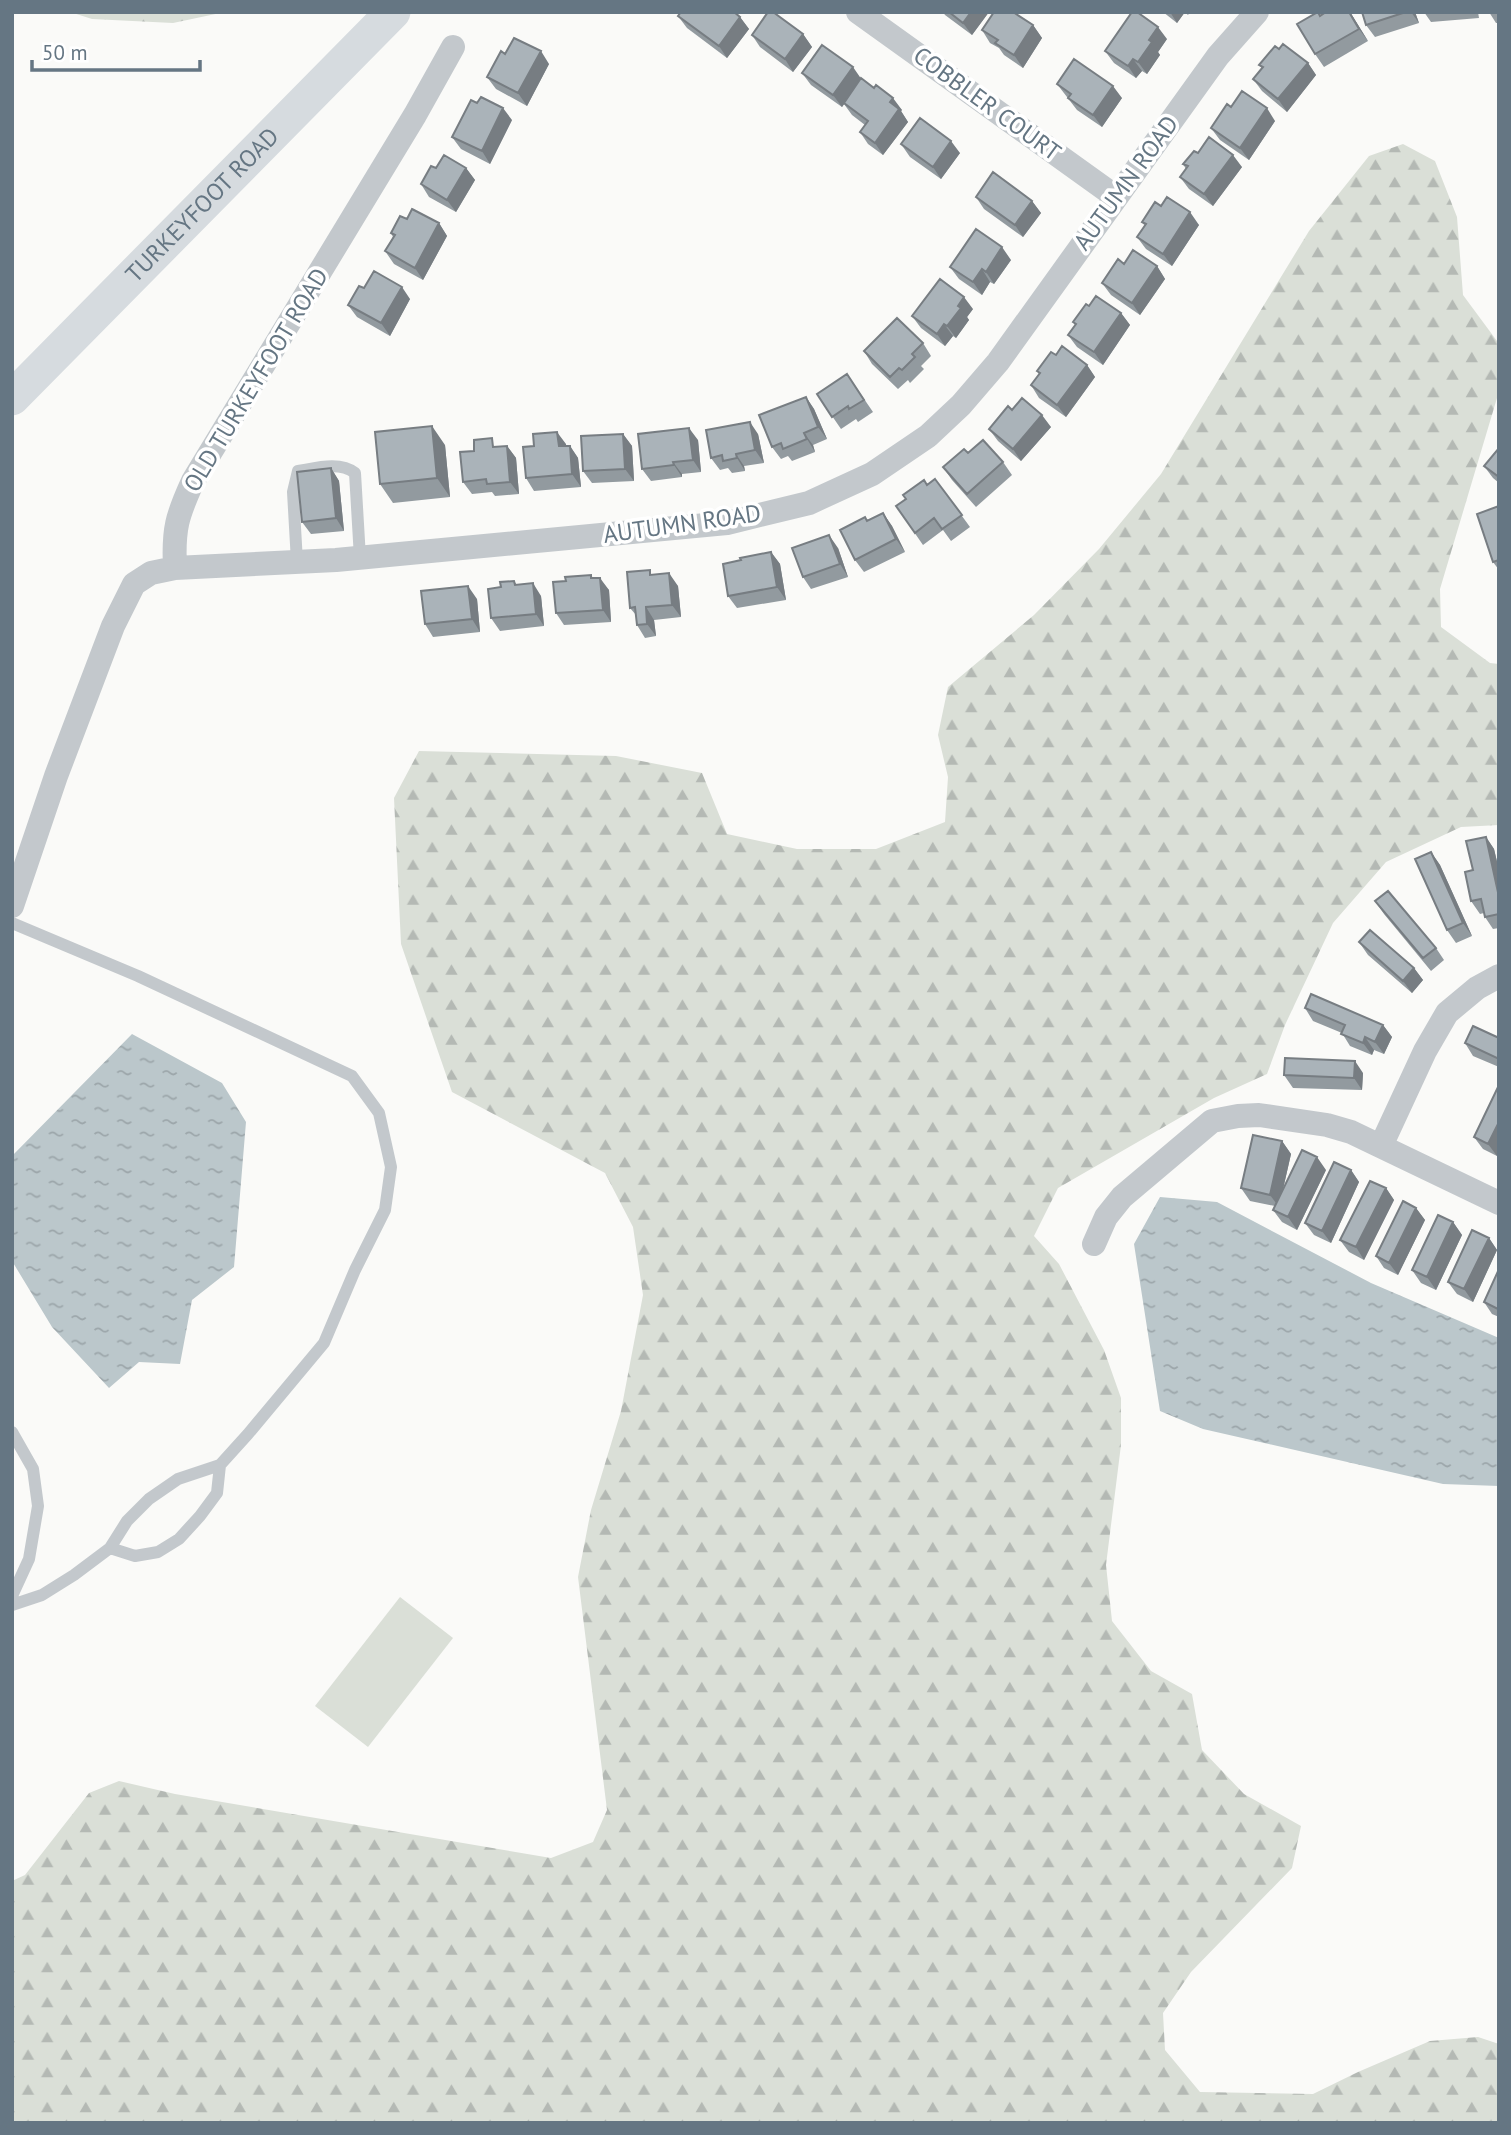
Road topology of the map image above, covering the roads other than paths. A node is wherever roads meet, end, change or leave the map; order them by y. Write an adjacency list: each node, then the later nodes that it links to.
1 (393, 12): 6 (main road, TURKEYFOOT ROAD)
2 (858, 12): 5 (street, COBBLER COURT)
3 (1257, 12): 5 (street, AUTUMN ROAD)
4 (453, 47): 9 (street, OLD TURKEYFOOT ROAD)
5 (1116, 197): 7 (street, AUTUMN ROAD)
6 (12, 398)
7 (360, 558): 8 (street, AUTUMN ROAD); 8 (lane)
8 (297, 562): 9 (street, AUTUMN ROAD)
9 (175, 568): 10 (street)
10 (12, 906)
11 (12, 923): 17 (lane)
12 (1499, 976): 13 (street)
13 (1381, 1146): 14 (street); 15 (street)
14 (1499, 1203)
15 (1094, 1244)
16 (12, 1432): 19 (lane)
17 (220, 1465): 18 (lane); 18 (lane)
18 (110, 1548): 20 (lane)
19 (12, 1596)
20 (12, 1605)

